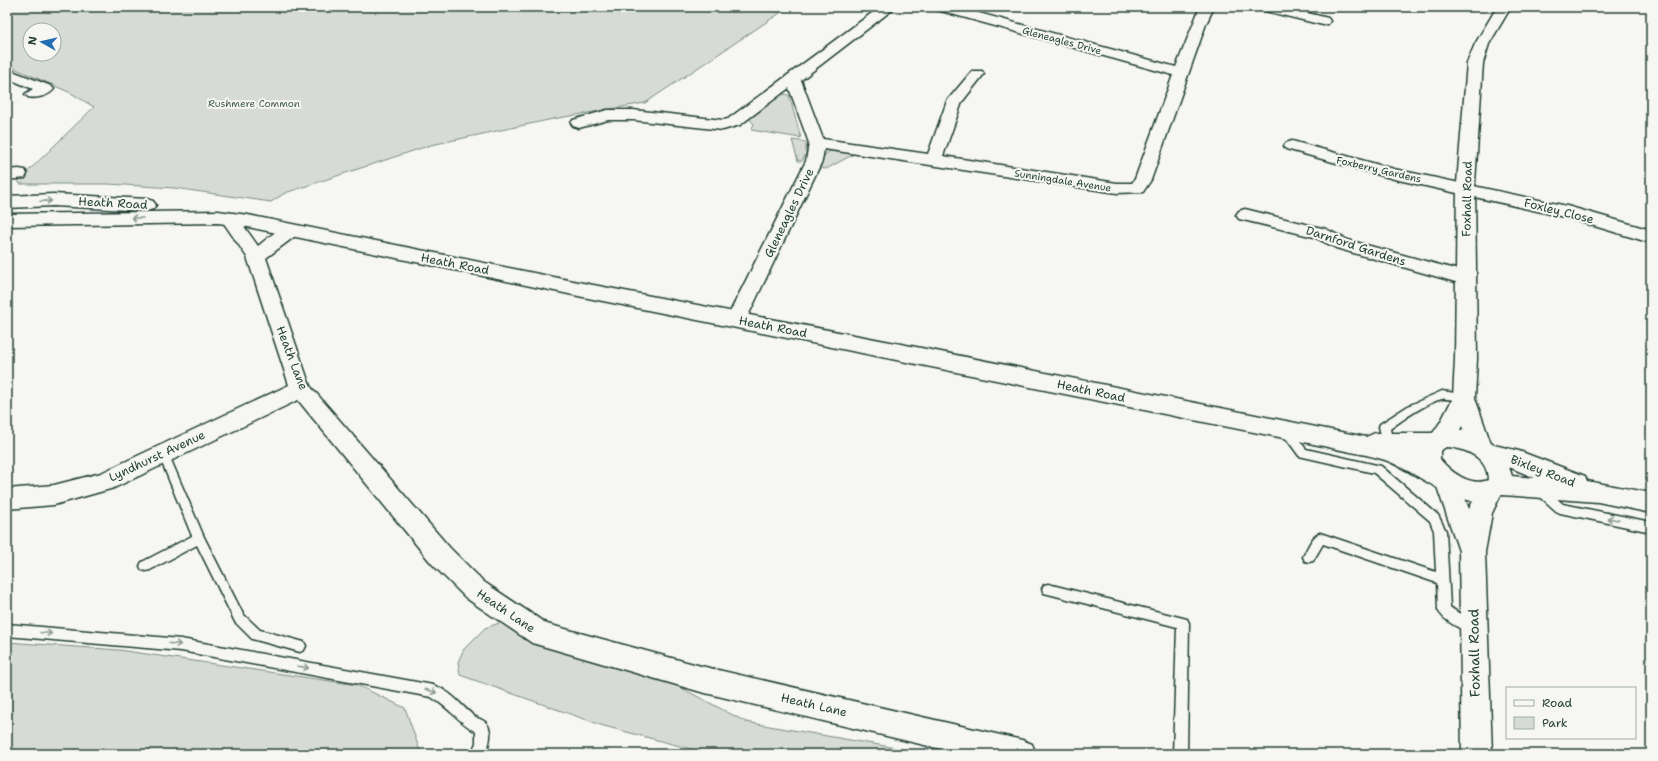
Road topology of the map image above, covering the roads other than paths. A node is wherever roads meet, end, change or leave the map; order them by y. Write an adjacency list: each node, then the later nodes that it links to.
1 (889, 7): 10 (street)
2 (942, 7): 8 (street, Gleneagles Drive)
3 (1207, 7): 8 (street, Sunningdale Avenue)
4 (1266, 7): 6 (street)
5 (1504, 7): 16 (main road, Foxhall Road)
6 (1323, 21)
7 (7, 73): 11 (street)
8 (1181, 73): 15 (street, Sunningdale Avenue)
9 (978, 74): 15 (street)
10 (793, 79): 12 (street); 13 (street, Gleneagles Drive)
11 (33, 94)
12 (579, 123)
13 (816, 143): 15 (street, Sunningdale Avenue); 25 (street, Gleneagles Drive)
14 (1292, 146): 16 (street, Foxberry Gardens)
15 (934, 160)
16 (1466, 189): 22 (street, Foxley Close); 24 (main road, Foxhall Road)
17 (7, 202): 19 (main road, Heath Road, one-way to 19)
18 (1245, 215): 24 (street, Darnford Gardens)
19 (224, 218): 20 (main road, Heath Road, one-way to 20); 21 (main road, Heath Road); 23 (street, Heath Lane)
20 (7, 220)
21 (292, 230): 23 (street); 25 (main road, Heath Road)
22 (1651, 237)
23 (256, 256): 26 (street, Heath Lane)
24 (1466, 279): 27 (main road, Foxhall Road)
25 (736, 320): 28 (main road, Heath Road)
26 (301, 389): 33 (street, Lyndhurst Avenue); 51 (street, Heath Lane)
27 (1464, 398): 30 (main road, Foxhall Road); 31 (lane); 32 (main road, Foxhall Road)
28 (1285, 430): 29 (main road, Heath Road); 45 (lane)
29 (1328, 438): 31 (main road, Heath Road); 34 (main road, Heath Road)
30 (1437, 440): 31 (main road, Heath Road); 32 (main road); 34 (main road)
31 (1388, 443)
32 (1484, 450): 36 (main road); 37 (main road, Bixley Road)
33 (163, 453): 38 (street, Lyndhurst Avenue); 41 (lane)
34 (1444, 480): 36 (main road); 42 (main road, Foxhall Road)
35 (1537, 487): 36 (main road, Bixley Road); 37 (main road, Bixley Road); 40 (lane, one-way to 35)
36 (1494, 488): 42 (main road, Foxhall Road)
37 (1598, 492): 39 (main road, Bixley Road)
38 (7, 499)
39 (1651, 503)
40 (1651, 527)
41 (199, 538): 44 (lane); 49 (lane)
42 (1472, 552): 47 (main road, Foxhall Road)
43 (1309, 557): 45 (lane)
44 (146, 566)
45 (1442, 579): 47 (lane)
46 (1048, 589): 52 (lane)
47 (1474, 629): 53 (main road, Foxhall Road)
48 (7, 630): 50 (lane, one-way to 50)
49 (300, 646)
50 (478, 754)
51 (1022, 754)
52 (1180, 754)
53 (1477, 754)

